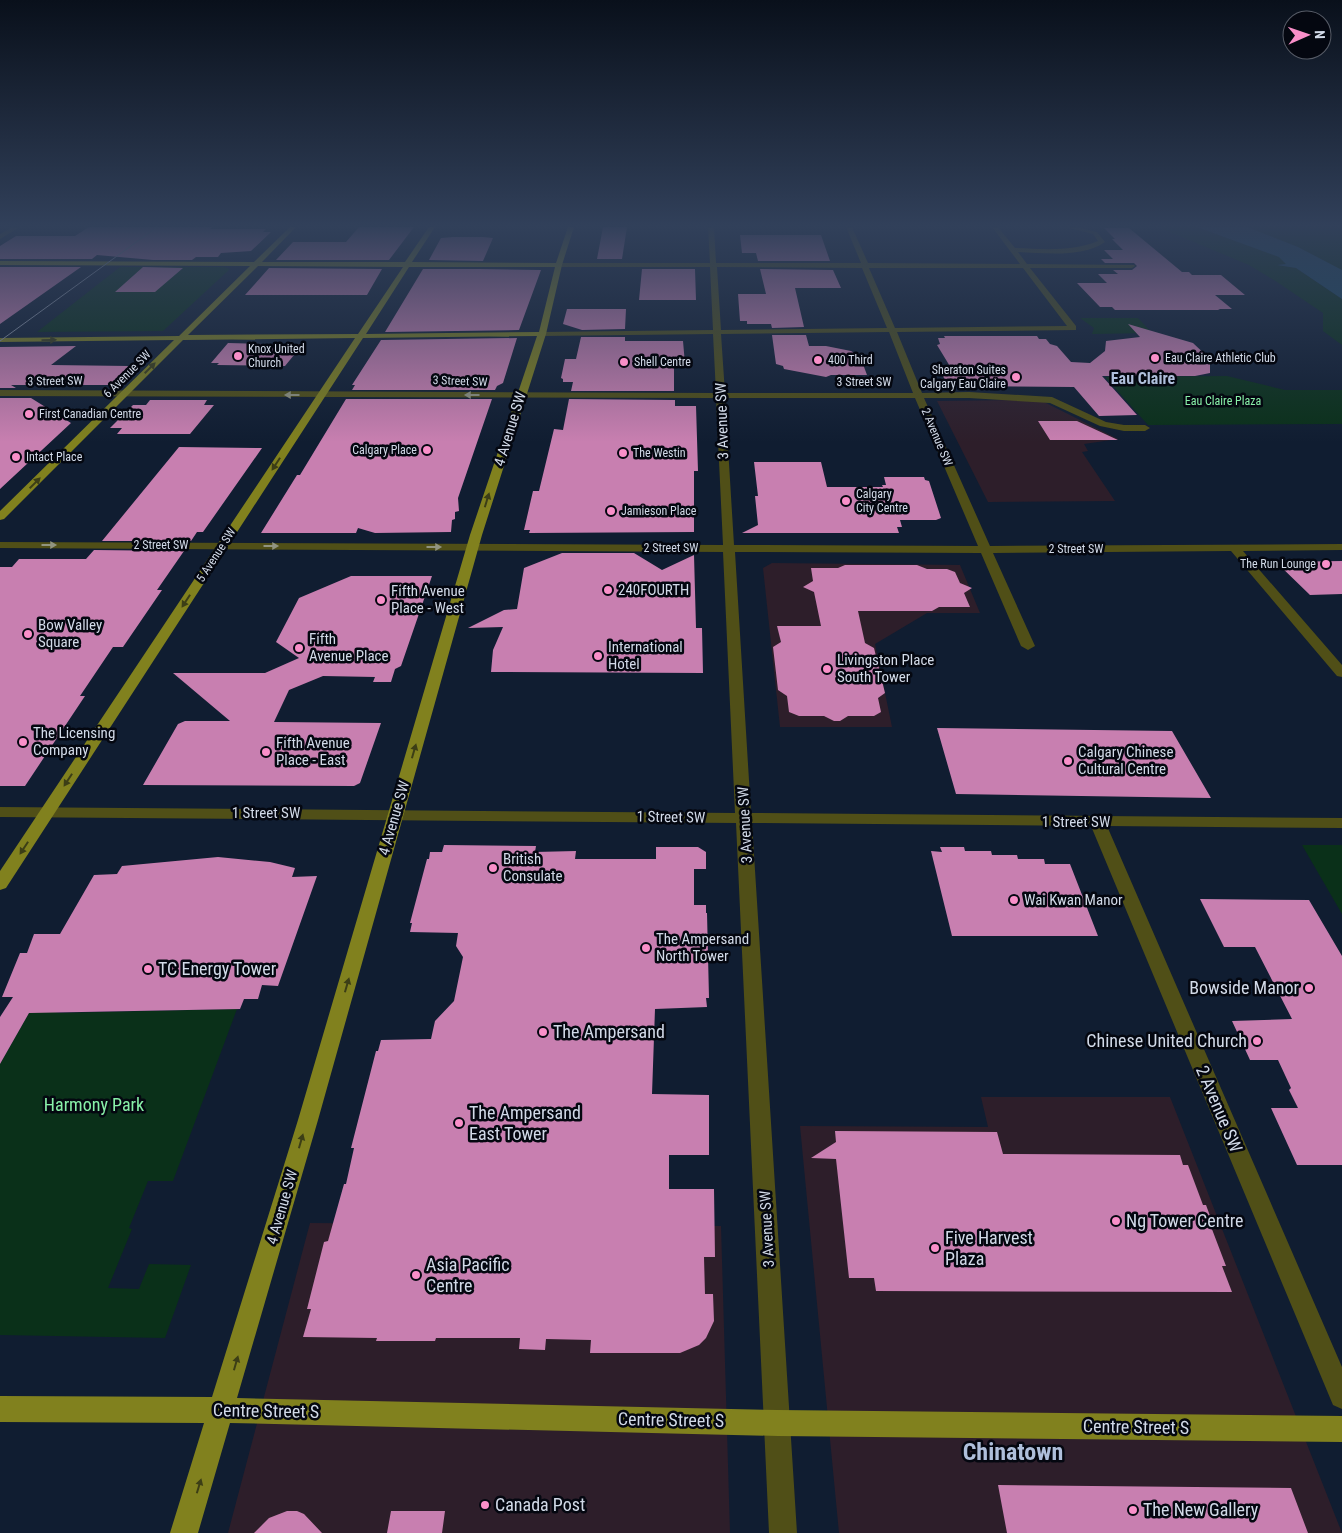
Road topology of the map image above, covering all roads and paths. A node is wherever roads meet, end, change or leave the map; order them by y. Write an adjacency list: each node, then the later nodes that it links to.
1 (220, 299): 11 (main road, 6 Avenue SW)
2 (385, 299): 10 (main road, 5 Avenue SW)
3 (551, 299): 9 (main road, 4 Avenue SW)
4 (717, 299): 8 (street, 3 Avenue SW)
5 (878, 299): 7 (street, 2 Avenue SW)
6 (1050, 299): 7 (street)
7 (891, 330): 8 (street); 18 (street, 2 Avenue SW)
8 (718, 332): 9 (street); 17 (street, 3 Avenue SW)
9 (542, 334): 10 (main road); 16 (main road, 4 Avenue SW)
10 (361, 336): 11 (main road); 15 (main road, 5 Avenue SW)
11 (180, 338): 12 (main road, one-way to 11); 14 (main road, 6 Avenue SW, one-way to 11)
12 (0, 340)
13 (0, 393): 14 (street, 3 Street SW)
14 (125, 393): 15 (street, 3 Street SW, one-way to 14); 20 (main road, 6 Avenue SW, one-way to 14)
15 (322, 395): 16 (street, 3 Street SW, one-way to 15); 22 (main road, 5 Avenue SW, one-way to 22)
16 (520, 395): 17 (street, 3 Street SW); 23 (main road, 4 Avenue SW, one-way to 16)
17 (721, 395): 18 (street, 3 Street SW); 26 (street, 3 Avenue SW)
18 (919, 395): 19 (street, 3 Street SW); 27 (street, 2 Avenue SW)
19 (1145, 428)
20 (0, 517)
21 (0, 545): 22 (street, 2 Street SW, one-way to 22)
22 (222, 546): 23 (street, 2 Street SW, one-way to 23); 31 (main road, 5 Avenue SW, one-way to 31)
23 (473, 547): 26 (street, 2 Street SW); 32 (main road, 4 Avenue SW, one-way to 23)
24 (1342, 547): 25 (street, 2 Street SW)
25 (1234, 548): 27 (street, 2 Street SW); 29 (street)
26 (730, 549): 27 (street, 2 Street SW); 33 (street, 3 Avenue SW)
27 (986, 549): 28 (street, 2 Avenue SW)
28 (1028, 646)
29 (1342, 673)
30 (0, 812): 31 (street, 1 Street SW)
31 (47, 812): 32 (street, 1 Street SW); 36 (main road, 5 Avenue SW, one-way to 36)
32 (395, 814): 33 (street, 1 Street SW); 39 (main road, 4 Avenue SW, one-way to 32)
33 (744, 818): 34 (street, 1 Street SW); 40 (street, 3 Avenue SW)
34 (1097, 822): 35 (street, 1 Street SW); 37 (street, 2 Avenue SW)
35 (1342, 823)
36 (0, 884)
37 (1342, 1396)
38 (0, 1409): 39 (main road, Centre Street S)
39 (222, 1410): 40 (main road, Centre Street S); 42 (main road, 4 Avenue SW, one-way to 39)
40 (778, 1423): 41 (main road, Centre Street S); 43 (street, 3 Avenue SW)
41 (1342, 1429)
42 (184, 1533)
43 (784, 1533)

